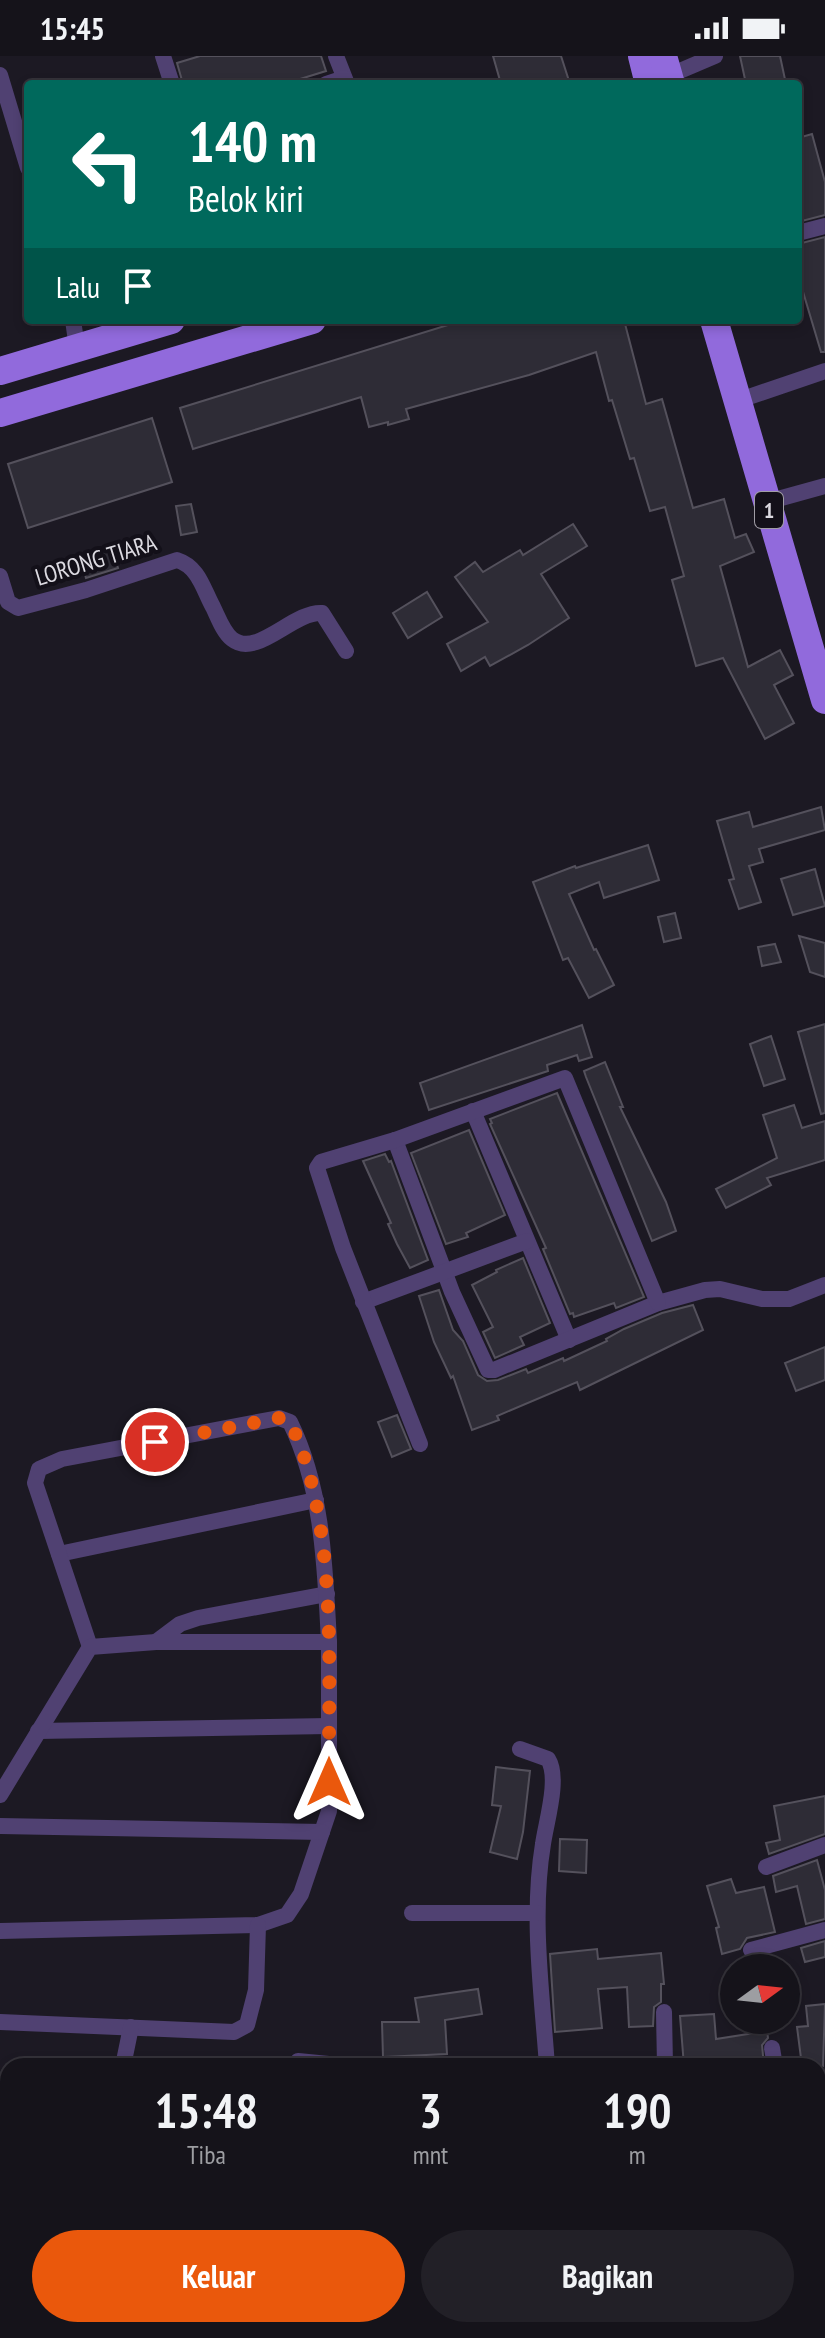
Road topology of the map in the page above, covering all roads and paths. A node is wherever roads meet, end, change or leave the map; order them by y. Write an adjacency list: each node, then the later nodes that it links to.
1 (163, 56): 7 (street)
2 (336, 56): 8 (street)
3 (642, 56): 6 (highway)
4 (715, 56): 6 (street)
5 (0, 75): 9 (street)
6 (660, 77)
7 (171, 80)
8 (346, 80)
9 (24, 155)
10 (825, 226): 11 (street)
11 (802, 232)
12 (144, 324): 15 (highway)
13 (299, 324): 19 (highway)
14 (715, 324): 18 (highway, 1)
15 (75, 334): 16 (highway)
16 (0, 371)
17 (825, 371): 18 (street)
18 (737, 401): 21 (highway, 1)
19 (0, 413)
20 (825, 486): 21 (street)
21 (767, 502): 24 (highway, 1)
22 (0, 576): 23 (street, LORONG TIARA)
23 (346, 651)
24 (825, 700)
25 (473, 1111): 26 (street); 27 (street); 31 (street)
26 (395, 1140): 28 (street); 30 (street)
27 (527, 1241): 28 (street); 32 (street)
28 (445, 1272): 30 (street); 32 (street)
29 (825, 1285): 31 (street)
30 (363, 1302): 33 (street)
31 (658, 1303): 32 (street)
32 (569, 1340)
33 (420, 1444)
34 (316, 1500): 35 (street); 35 (street); 36 (street)
35 (59, 1554): 39 (street)
36 (327, 1594): 37 (street); 38 (street)
37 (156, 1642): 38 (street); 39 (street)
38 (329, 1642): 40 (street)
39 (90, 1647): 41 (street)
40 (329, 1726): 41 (street); 45 (street)
41 (38, 1731): 43 (street)
42 (520, 1749): 49 (street)
43 (0, 1795)
44 (0, 1826): 45 (street)
45 (322, 1832): 50 (street)
46 (825, 1845): 47 (street)
47 (766, 1867)
48 (412, 1913): 49 (street)
49 (537, 1913): 59 (street)
50 (258, 1925): 52 (street); 56 (street)
51 (825, 1930): 53 (street)
52 (0, 1931)
53 (751, 1950)
54 (664, 2012): 60 (street)
55 (0, 2022): 56 (street)
56 (131, 2027): 58 (street)
57 (772, 2048): 61 (street)
58 (125, 2058)
59 (546, 2058)
60 (665, 2058)
61 (774, 2058)

